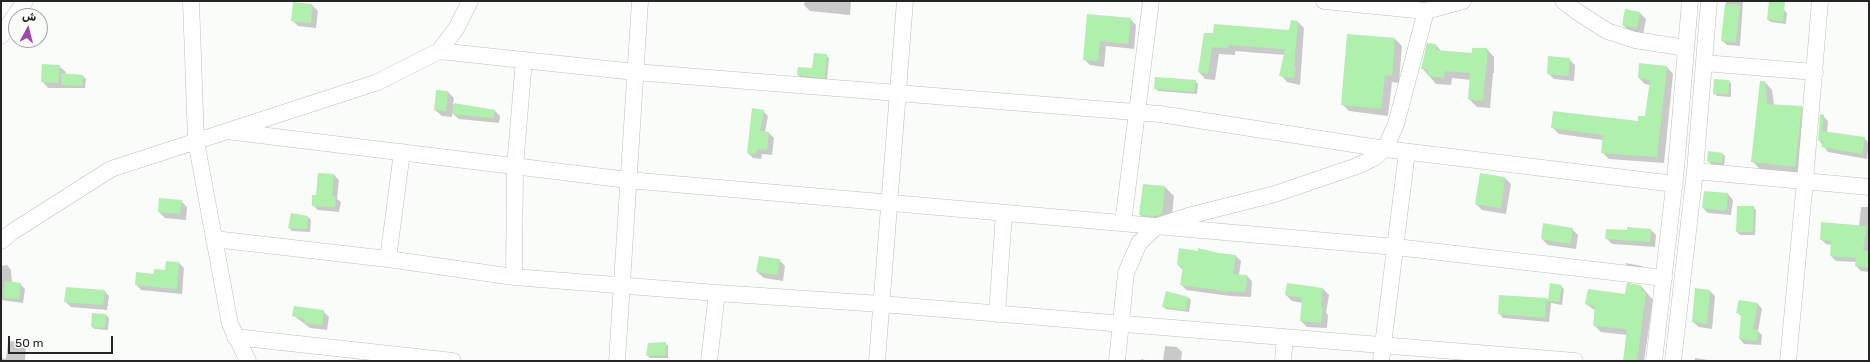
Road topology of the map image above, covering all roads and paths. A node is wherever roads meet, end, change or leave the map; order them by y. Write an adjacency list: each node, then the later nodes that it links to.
1 (25, 1): 14 (street)
2 (191, 1): 24 (street)
3 (470, 1): 16 (street)
4 (640, 1): 19 (street)
5 (904, 1): 21 (street)
6 (1150, 1): 22 (street)
7 (1324, 1): 13 (street)
8 (1463, 1): 13 (street)
9 (1563, 1): 15 (street)
10 (1690, 1): 15 (street)
11 (1709, 1): 18 (street)
12 (1820, 1): 20 (street)
13 (1426, 11): 25 (street)
14 (1, 36)
15 (1686, 48): 32 (street)
16 (439, 50): 17 (street); 23 (street)
17 (524, 60): 19 (street); 28 (street)
18 (1704, 63): 20 (street); 29 (street)
19 (635, 72): 21 (street); 30 (street)
20 (1815, 72): 31 (street)
21 (897, 92): 22 (street); 34 (street)
22 (1137, 111): 25 (street); 36 (street)
23 (227, 131): 24 (street); 26 (street)
24 (196, 141): 38 (street); 39 (street)
25 (1385, 149): 27 (street); 37 (street)
26 (402, 152): 28 (street); 41 (street)
27 (1407, 152): 32 (street); 40 (street)
28 (515, 166): 30 (street); 42 (street)
29 (1695, 171): 31 (street); 61 (street)
30 (628, 180): 34 (street); 44 (street)
31 (1806, 181): 33 (street); 62 (street)
32 (1675, 184): 43 (street)
33 (1869, 187)
34 (889, 203): 35 (street); 46 (street)
35 (1004, 213): 36 (street); 47 (street)
36 (1123, 223): 37 (street)
37 (1157, 226): 40 (street); 48 (street)
38 (214, 239): 41 (street); 49 (street)
39 (1, 241)
40 (1396, 247): 43 (street); 51 (street)
41 (388, 259): 42 (street)
42 (514, 277): 44 (street)
43 (1664, 278): 60 (street)
44 (623, 284): 45 (street); 54 (street)
45 (717, 293): 46 (street); 55 (street)
46 (881, 304): 47 (street); 56 (street)
47 (997, 314): 48 (street)
48 (1120, 324): 50 (street); 57 (street)
49 (235, 337): 52 (street); 53 (street)
50 (1285, 338): 51 (street); 58 (street)
51 (1382, 353): 59 (street)
52 (248, 361)
53 (453, 361)
54 (617, 361)
55 (709, 361)
56 (877, 361)
57 (1117, 361)
58 (1283, 361)
59 (1575, 361)
60 (1654, 361)
61 (1673, 361)
62 (1788, 361)

